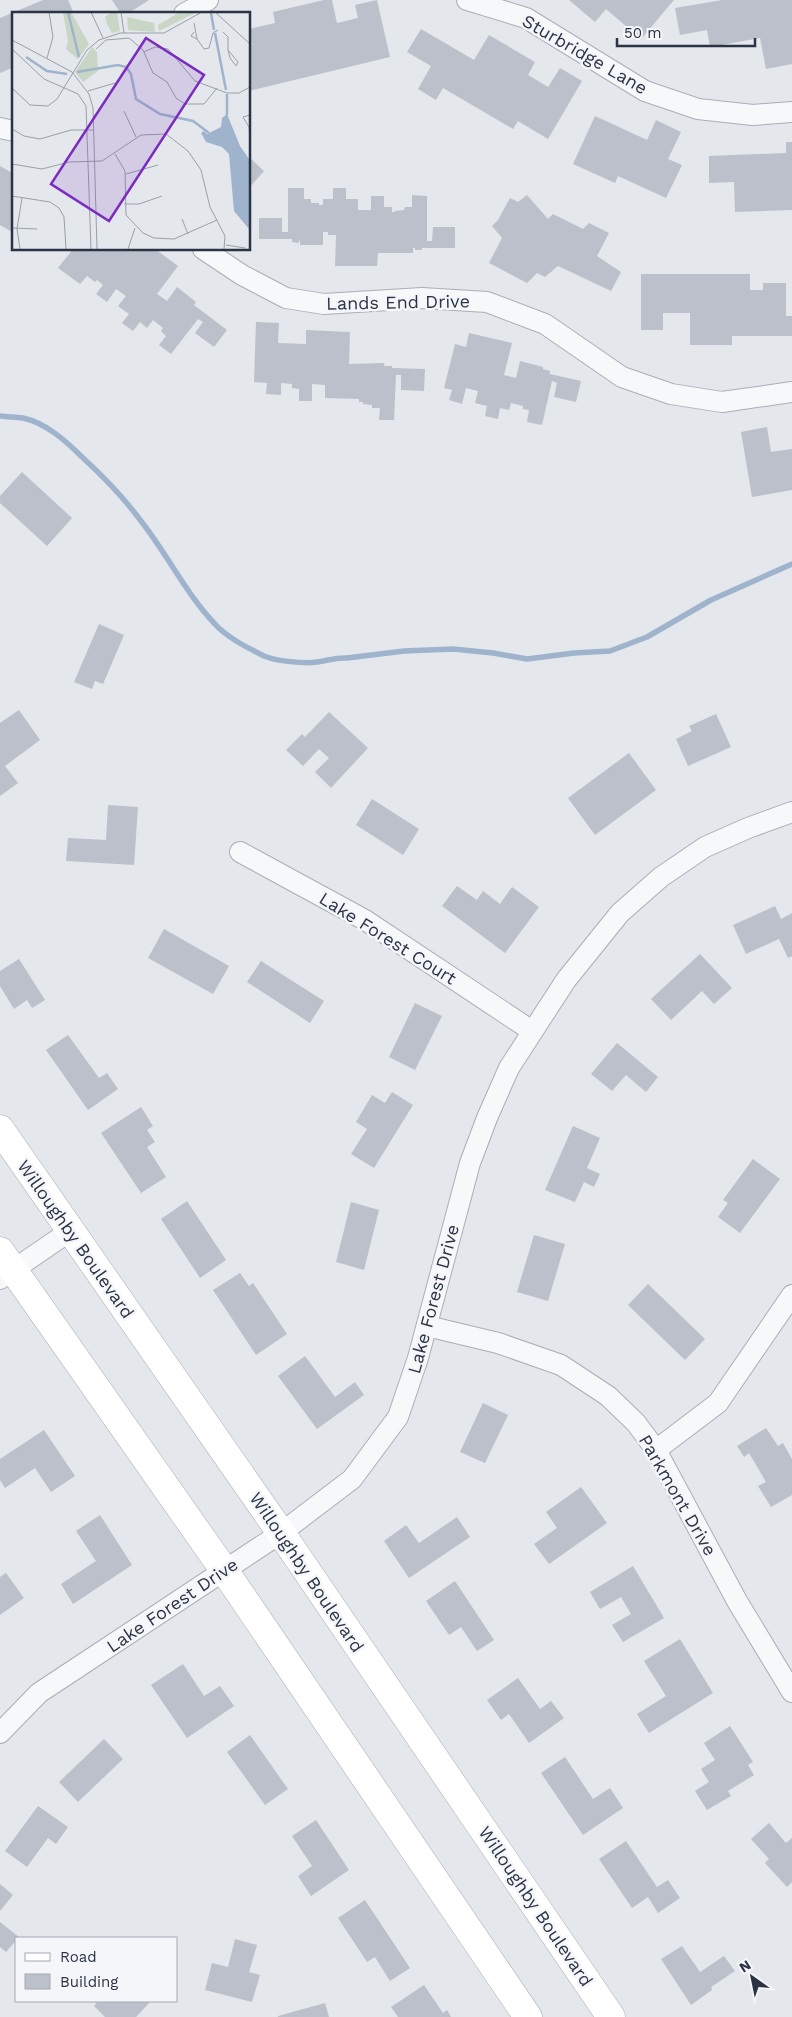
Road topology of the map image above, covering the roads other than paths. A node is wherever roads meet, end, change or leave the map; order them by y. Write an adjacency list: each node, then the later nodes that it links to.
1 (208, 0): 3 (street)
2 (467, 0): 4 (street, Sturbridge Lane)
3 (187, 12)
4 (792, 112)
5 (205, 250): 6 (street, Lands End Drive)
6 (792, 392)
7 (792, 812): 9 (street, Lake Forest Drive)
8 (240, 852): 9 (street, Lake Forest Court)
9 (532, 1031): 14 (street, Lake Forest Drive)
10 (0, 1129): 11 (street, Willoughby Boulevard)
11 (70, 1231): 12 (street); 16 (street, Willoughby Boulevard)
12 (4, 1267): 17 (street)
13 (792, 1295): 15 (street)
14 (427, 1326): 15 (street, Parkmont Drive); 16 (street, Lake Forest Drive)
15 (656, 1450): 18 (street, Parkmont Drive)
16 (281, 1534): 17 (street, Lake Forest Drive); 21 (street, Willoughby Boulevard)
17 (224, 1570): 19 (street, Lake Forest Drive); 20 (street)
18 (792, 1692)
19 (0, 1733)
20 (528, 2017)
21 (611, 2017)

